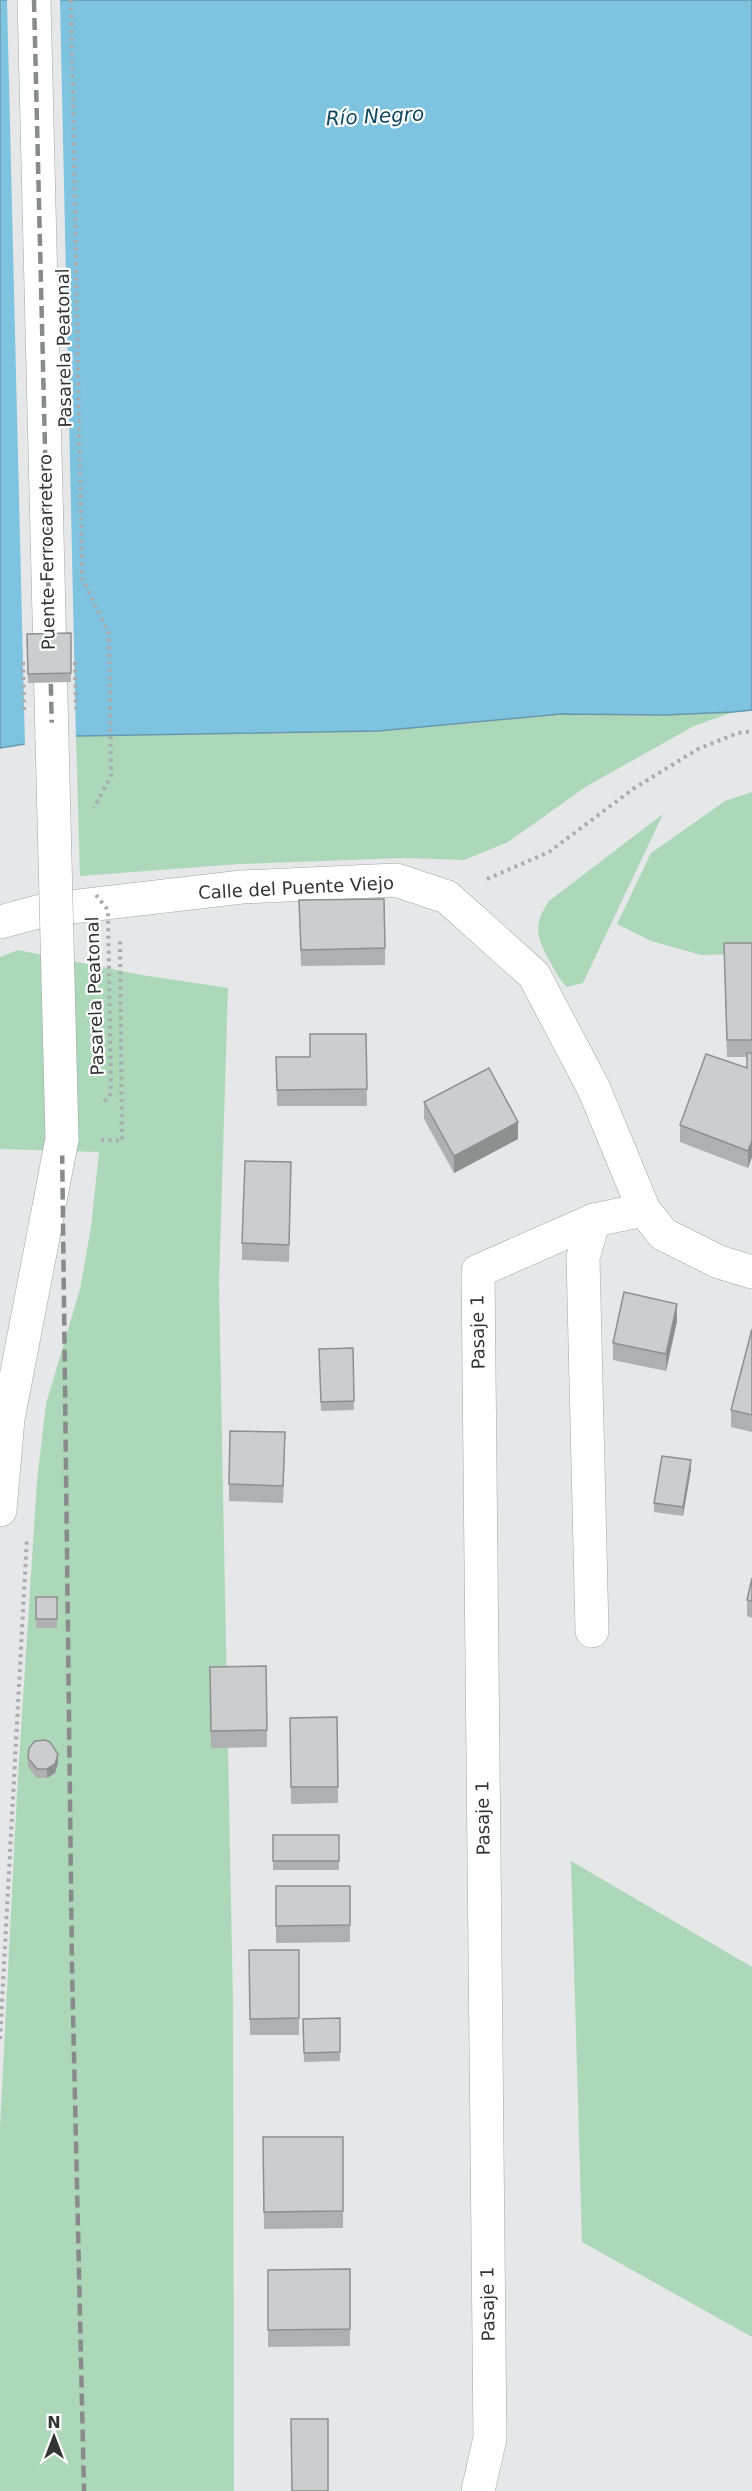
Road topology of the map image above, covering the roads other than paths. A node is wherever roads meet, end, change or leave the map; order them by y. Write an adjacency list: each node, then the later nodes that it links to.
1 (34, 0): 6 (main road, Puente Ferrocarretero, bridge)
2 (0, 922): 3 (main road, Calle del Puente Viejo)
3 (644, 1210): 4 (main road); 5 (main road, Calle del Puente Viejo)
4 (594, 1220): 7 (main road); 8 (main road, Pasaje 1)
5 (752, 1272)
6 (0, 1510)
7 (592, 1631)
8 (478, 2491)

